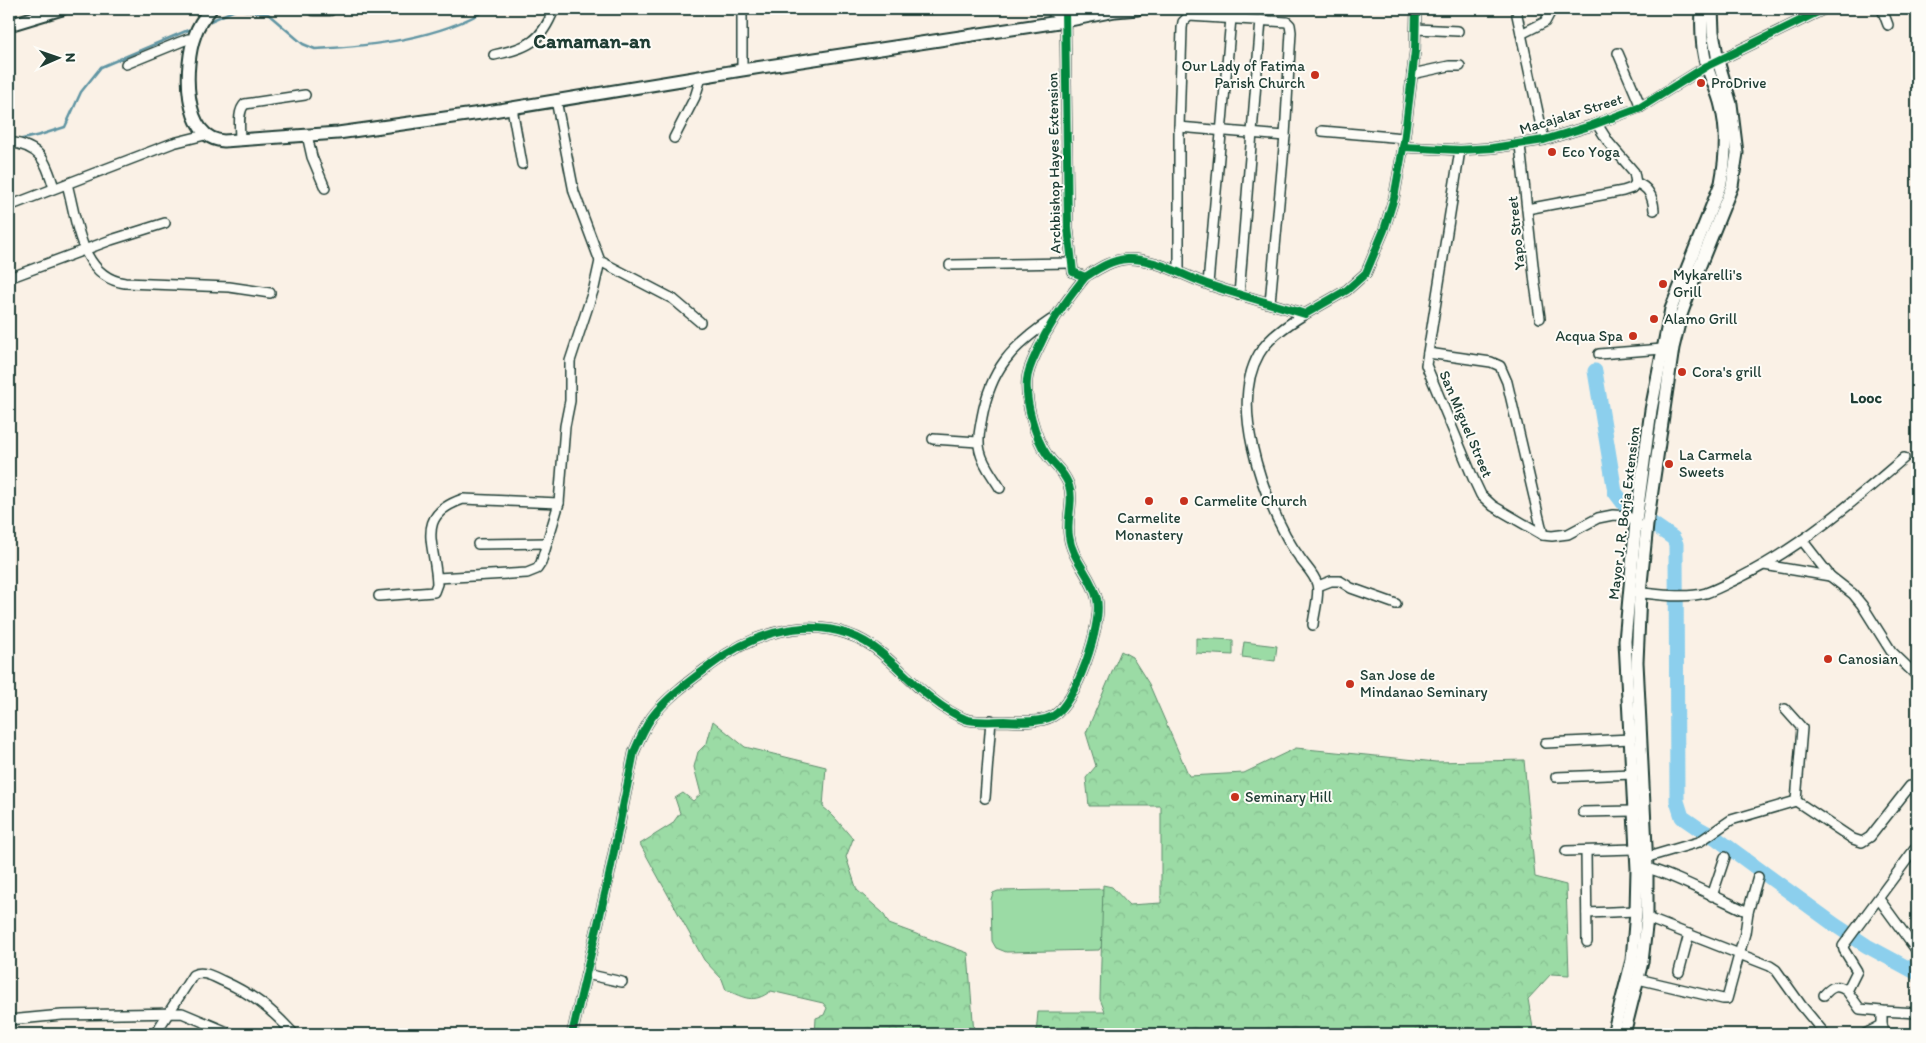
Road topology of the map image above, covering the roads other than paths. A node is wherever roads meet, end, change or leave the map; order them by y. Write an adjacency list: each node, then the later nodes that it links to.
1 (62, 9): 21 (main road)
2 (211, 9): 25 (main road)
3 (313, 9): 4 (main road)
4 (330, 9)
5 (554, 9): 28 (street)
6 (742, 9): 33 (street)
7 (1065, 9): 20 (street, Archbishop Hayes Extension)
8 (1138, 9): 16 (main road)
9 (1416, 9): 23 (street)
10 (1552, 9): 26 (street)
11 (1702, 9): 32 (main road, Mayor J. R. Borja Extension)
12 (1712, 9): 29 (main road, Mayor J. R. Borja Extension)
13 (1824, 9): 29 (street, Macajalar Street)
14 (1882, 9): 22 (street)
15 (1053, 10): 20 (street)
16 (1115, 10): 20 (main road)
17 (1517, 15): 26 (street)
18 (1231, 18): 19 (street); 41 (street); 42 (street)
19 (1261, 20): 44 (street); 47 (street)
20 (1065, 21): 33 (main road); 68 (street, Archbishop Hayes Extension)
21 (9, 25)
22 (1888, 25)
23 (1416, 29): 24 (street); 34 (street)
24 (1458, 31)
25 (196, 32): 30 (street); 45 (main road)
26 (1521, 34): 50 (street)
27 (1618, 53): 38 (street)
28 (494, 55)
29 (1718, 61): 32 (street, Macajalar Street); 58 (main road, Mayor J. R. Borja Extension)
30 (126, 64)
31 (1460, 66): 34 (street)
32 (1707, 66): 38 (street, Macajalar Street); 58 (main road, Mayor J. R. Borja Extension)
33 (742, 70): 35 (main road)
34 (1412, 74): 52 (street)
35 (701, 78): 37 (main road); 48 (street)
36 (305, 95): 49 (street)
37 (556, 100): 39 (main road); 67 (street)
38 (1641, 107): 40 (street, Macajalar Street)
39 (512, 108): 46 (main road); 55 (street)
40 (1597, 124): 50 (street, Macajalar Street); 56 (street)
41 (1179, 127): 42 (street); 70 (street)
42 (1220, 131): 44 (street); 73 (street)
43 (1322, 131): 52 (street, Macajalar Street)
44 (1253, 134): 47 (street); 75 (street)
45 (205, 135): 49 (main road); 57 (street)
46 (307, 136): 49 (main road); 60 (street)
47 (1285, 136): 76 (street)
48 (674, 138)
49 (240, 140)
50 (1544, 140): 53 (street, Macajalar Street)
51 (9, 142): 59 (street)
52 (1404, 143): 54 (street, Macajalar Street); 77 (street)
53 (1520, 145): 54 (street, Macajalar Street); 62 (street, Yapo Street)
54 (1460, 150): 82 (street, San Miguel Street)
55 (522, 164)
56 (1636, 183): 62 (street); 63 (street)
57 (67, 184): 59 (street); 65 (street)
58 (1727, 184): 66 (main road, Mayor J. R. Borja Extension)
59 (54, 188): 61 (street)
60 (325, 188)
61 (9, 206)
62 (1527, 209): 79 (street, Yapo Street)
63 (1654, 210)
64 (165, 223): 65 (street)
65 (85, 250): 72 (street); 74 (street)
66 (1698, 257): 81 (main road, Mayor J. R. Borja Extension); 88 (main road, Mayor J. R. Borja Extension)
67 (600, 261): 80 (street); 89 (street)
68 (1071, 263): 69 (street); 71 (street, Archbishop Hayes Extension)
69 (950, 265)
70 (1179, 273): 71 (street); 73 (street)
71 (1085, 277): 78 (street)
72 (9, 278)
73 (1208, 284): 75 (street)
74 (270, 293)
75 (1239, 295): 76 (street)
76 (1270, 303): 77 (street)
77 (1305, 314): 98 (street)
78 (1055, 318): 85 (street); 105 (street)
79 (1540, 318)
80 (700, 322)
81 (1662, 349): 83 (street); 88 (main road, Mayor J. R. Borja Extension)
82 (1428, 353): 91 (street, San Miguel Street); 91 (street)
83 (1599, 354)
84 (933, 439): 85 (street)
85 (978, 442): 87 (street)
86 (1904, 458): 92 (street)
87 (1000, 488)
88 (1646, 494): 90 (main road, Mayor J. R. Borja Extension)
89 (559, 502): 93 (street); 97 (street)
90 (1641, 525): 91 (street, San Miguel Street); 99 (main road, Mayor J. R. Borja Extension)
91 (1543, 534)
92 (1802, 540): 95 (street); 96 (street)
93 (546, 543): 94 (street); 97 (street)
94 (478, 544)
95 (1764, 565): 96 (street); 99 (street)
96 (1830, 576): 103 (street)
97 (437, 578): 100 (street)
98 (1318, 586): 101 (street); 102 (street)
99 (1634, 592): 106 (main road, Mayor J. R. Borja Extension)
100 (379, 596)
101 (1396, 604)
102 (1313, 625)
103 (1917, 676)
104 (1785, 709): 113 (street)
105 (991, 720): 112 (street); 134 (street)
106 (1635, 720): 107 (main road, Mayor J. R. Borja Extension); 120 (main road, Mayor J. R. Borja Extension)
107 (1631, 739): 108 (street); 109 (main road, Mayor J. R. Borja Extension)
108 (1545, 743)
109 (1633, 774): 110 (street); 114 (main road, Mayor J. R. Borja Extension)
110 (1556, 777)
111 (1917, 787): 113 (street)
112 (985, 798)
113 (1796, 801): 120 (street)
114 (1633, 811): 115 (street); 120 (main road, Mayor J. R. Borja Extension)
115 (1583, 812)
116 (1586, 851): 117 (street); 120 (street); 126 (street)
117 (1566, 852)
118 (1916, 852): 123 (street)
119 (1725, 857): 122 (street)
120 (1641, 860): 122 (street); 124 (main road, Mayor J. R. Borja Extension); 127 (main road, Mayor J. R. Borja Extension)
121 (1758, 877): 125 (street)
122 (1712, 896): 125 (street)
123 (1879, 899): 130 (street); 137 (street)
124 (1636, 911): 126 (street); 132 (main road, Mayor J. R. Borja Extension)
125 (1748, 912): 131 (street)
126 (1588, 913): 129 (street)
127 (1647, 918): 128 (street); 132 (main road, Mayor J. R. Borja Extension)
128 (1689, 934): 131 (street); 133 (street)
129 (1587, 942)
130 (1917, 951)
131 (1739, 956): 135 (street); 150 (street)
132 (1637, 961): 135 (main road, Mayor J. R. Borja Extension); 148 (main road, Mayor J. R. Borja Extension)
133 (1679, 972)
134 (586, 974): 136 (street); 147 (street)
135 (1638, 979): 149 (main road, Mayor J. R. Borja Extension)
136 (622, 982)
137 (1847, 991): 138 (street); 139 (street)
138 (1824, 995)
139 (1882, 1011): 140 (street); 143 (street)
140 (1917, 1013)
141 (167, 1014): 142 (street); 144 (street); 145 (street); 146 (street)
142 (9, 1020)
143 (1884, 1030): 151 (street)
144 (154, 1034)
145 (232, 1034)
146 (294, 1034)
147 (572, 1034)
148 (1613, 1034)
149 (1624, 1034)
150 (1825, 1034)
151 (1865, 1034)

